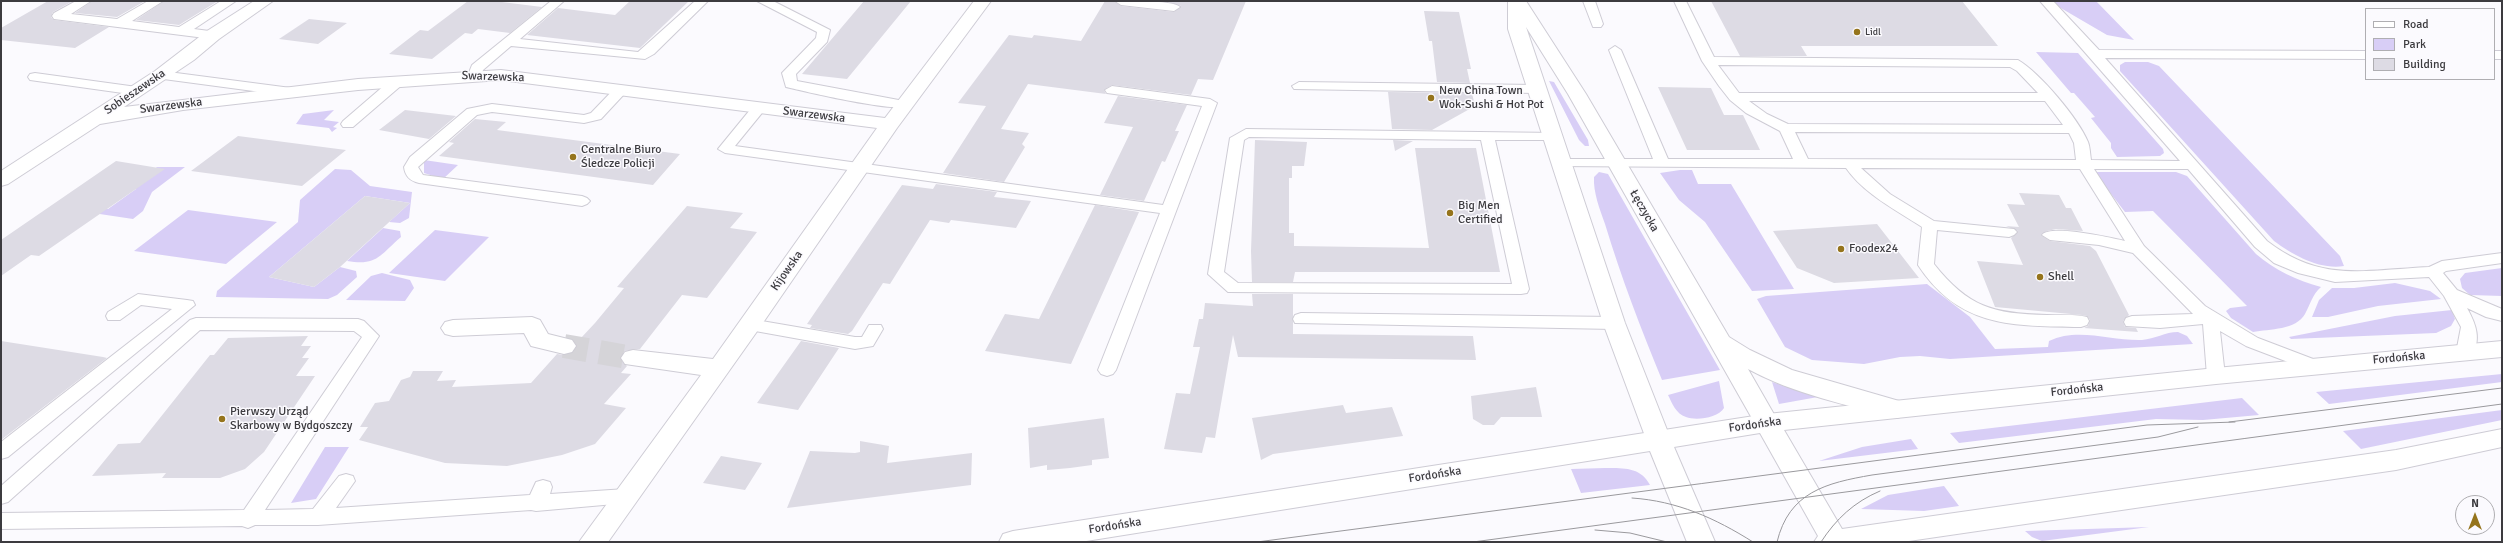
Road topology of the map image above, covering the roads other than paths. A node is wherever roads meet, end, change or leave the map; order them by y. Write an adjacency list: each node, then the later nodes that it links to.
1 (84, 1): 15 (lane)
2 (157, 1): 15 (lane)
3 (230, 1): 17 (lane)
4 (265, 1): 18 (street, Sobieszewska)
5 (558, 1): 19 (lane)
6 (702, 1): 19 (lane)
7 (763, 1): 36 (lane)
8 (983, 1): 36 (street, Kijowska)
9 (1121, 1): 14 (lane)
10 (1517, 1): 29 (street, Łęczycka); 45 (street, Łęczycka)
11 (1589, 1): 16 (lane)
12 (1680, 1): 23 (lane)
13 (2046, 1): 21 (lane)
14 (1174, 7)
15 (118, 24): 17 (lane)
16 (1597, 24)
17 (180, 32): 18 (lane)
18 (213, 35): 24 (street, Sobieszewska)
19 (510, 42): 25 (lane)
20 (1615, 50): 46 (lane)
21 (2095, 54): 22 (lane); 51 (lane)
22 (2365, 54)
23 (1709, 61): 34 (lane); 35 (lane)
24 (161, 75): 32 (street, Sobieszewska); 33 (lane)
25 (475, 75): 27 (street, Swarzewska); 30 (street, Swarzewska)
26 (35, 77): 32 (lane)
27 (398, 81): 33 (street, Swarzewska); 39 (lane)
28 (1299, 86): 29 (lane)
29 (1537, 89): 44 (street, Łęczycka)
30 (621, 90): 37 (street, Swarzewska); 54 (lane)
31 (1112, 90): 55 (lane)
32 (137, 91): 38 (street, Sobieszewska)
33 (291, 92): 38 (street, Swarzewska)
34 (1734, 98): 35 (lane); 41 (lane)
35 (2049, 98): 42 (lane)
36 (904, 105): 40 (street, Kijowska)
37 (759, 108): 40 (street, Swarzewska); 52 (lane)
38 (95, 119): 53 (street, Sobieszewska)
39 (348, 124)
40 (890, 124): 52 (street, Kijowska)
41 (1786, 128): 42 (lane); 47 (lane)
42 (2074, 129): 50 (lane)
43 (1487, 135): 43 (lane); 44 (lane)
44 (1552, 136): 49 (street, Łęczycka)
45 (1616, 162): 46 (lane); 49 (lane); 73 (street, Łęczycka)
46 (1662, 162): 47 (lane)
47 (1802, 162): 48 (lane)
48 (1850, 162): 50 (lane); 56 (lane)
49 (1562, 163): 68 (street, Łęczycka)
50 (2084, 164): 51 (lane); 59 (lane)
51 (2190, 165): 61 (lane)
52 (859, 168): 55 (lane); 70 (street, Kijowska)
53 (1, 180)
54 (582, 201)
55 (1168, 210): 80 (lane)
56 (1930, 224): 57 (lane); 67 (lane)
57 (2009, 232)
58 (2050, 235): 59 (lane)
59 (2138, 249): 65 (lane)
60 (2502, 258): 61 (lane)
61 (2433, 272): 62 (lane)
62 (2451, 294): 63 (lane); 76 (lane)
63 (2502, 315)
64 (114, 316): 86 (lane)
65 (2210, 318): 69 (lane); 78 (lane); 81 (lane)
66 (1301, 319): 68 (lane)
67 (2080, 321)
68 (1614, 322): 85 (street, Łęczycka)
69 (2132, 322)
70 (750, 325): 72 (lane); 79 (street, Kijowska)
71 (453, 328): 74 (street)
72 (875, 329)
73 (1719, 342): 82 (street); 83 (street, Łęczycka)
74 (564, 346)
75 (2502, 349): 76 (street, Fordońska)
76 (2465, 353): 78 (street, Fordońska)
77 (633, 358): 79 (street)
78 (2315, 366): 81 (street, Fordońska)
79 (718, 367): 88 (street, Kijowska)
80 (1108, 370)
81 (2216, 376): 82 (street, Fordońska)
82 (1897, 409): 83 (street, Fordońska)
83 (1767, 423): 85 (street, Fordońska); 97 (street, Łęczycka)
84 (2502, 438): 93 (street)
85 (1658, 440): 95 (street, Fordońska); 96 (street, Łęczycka)
86 (1, 452)
87 (346, 481): 90 (lane)
88 (626, 496): 90 (lane); 94 (street, Kijowska)
89 (1, 497): 91 (lane)
90 (318, 517): 91 (lane)
91 (248, 520): 92 (lane)
92 (1, 521)
93 (1941, 533): 97 (street)
94 (594, 542)
95 (1013, 542)
96 (1701, 542)
97 (1833, 542)

